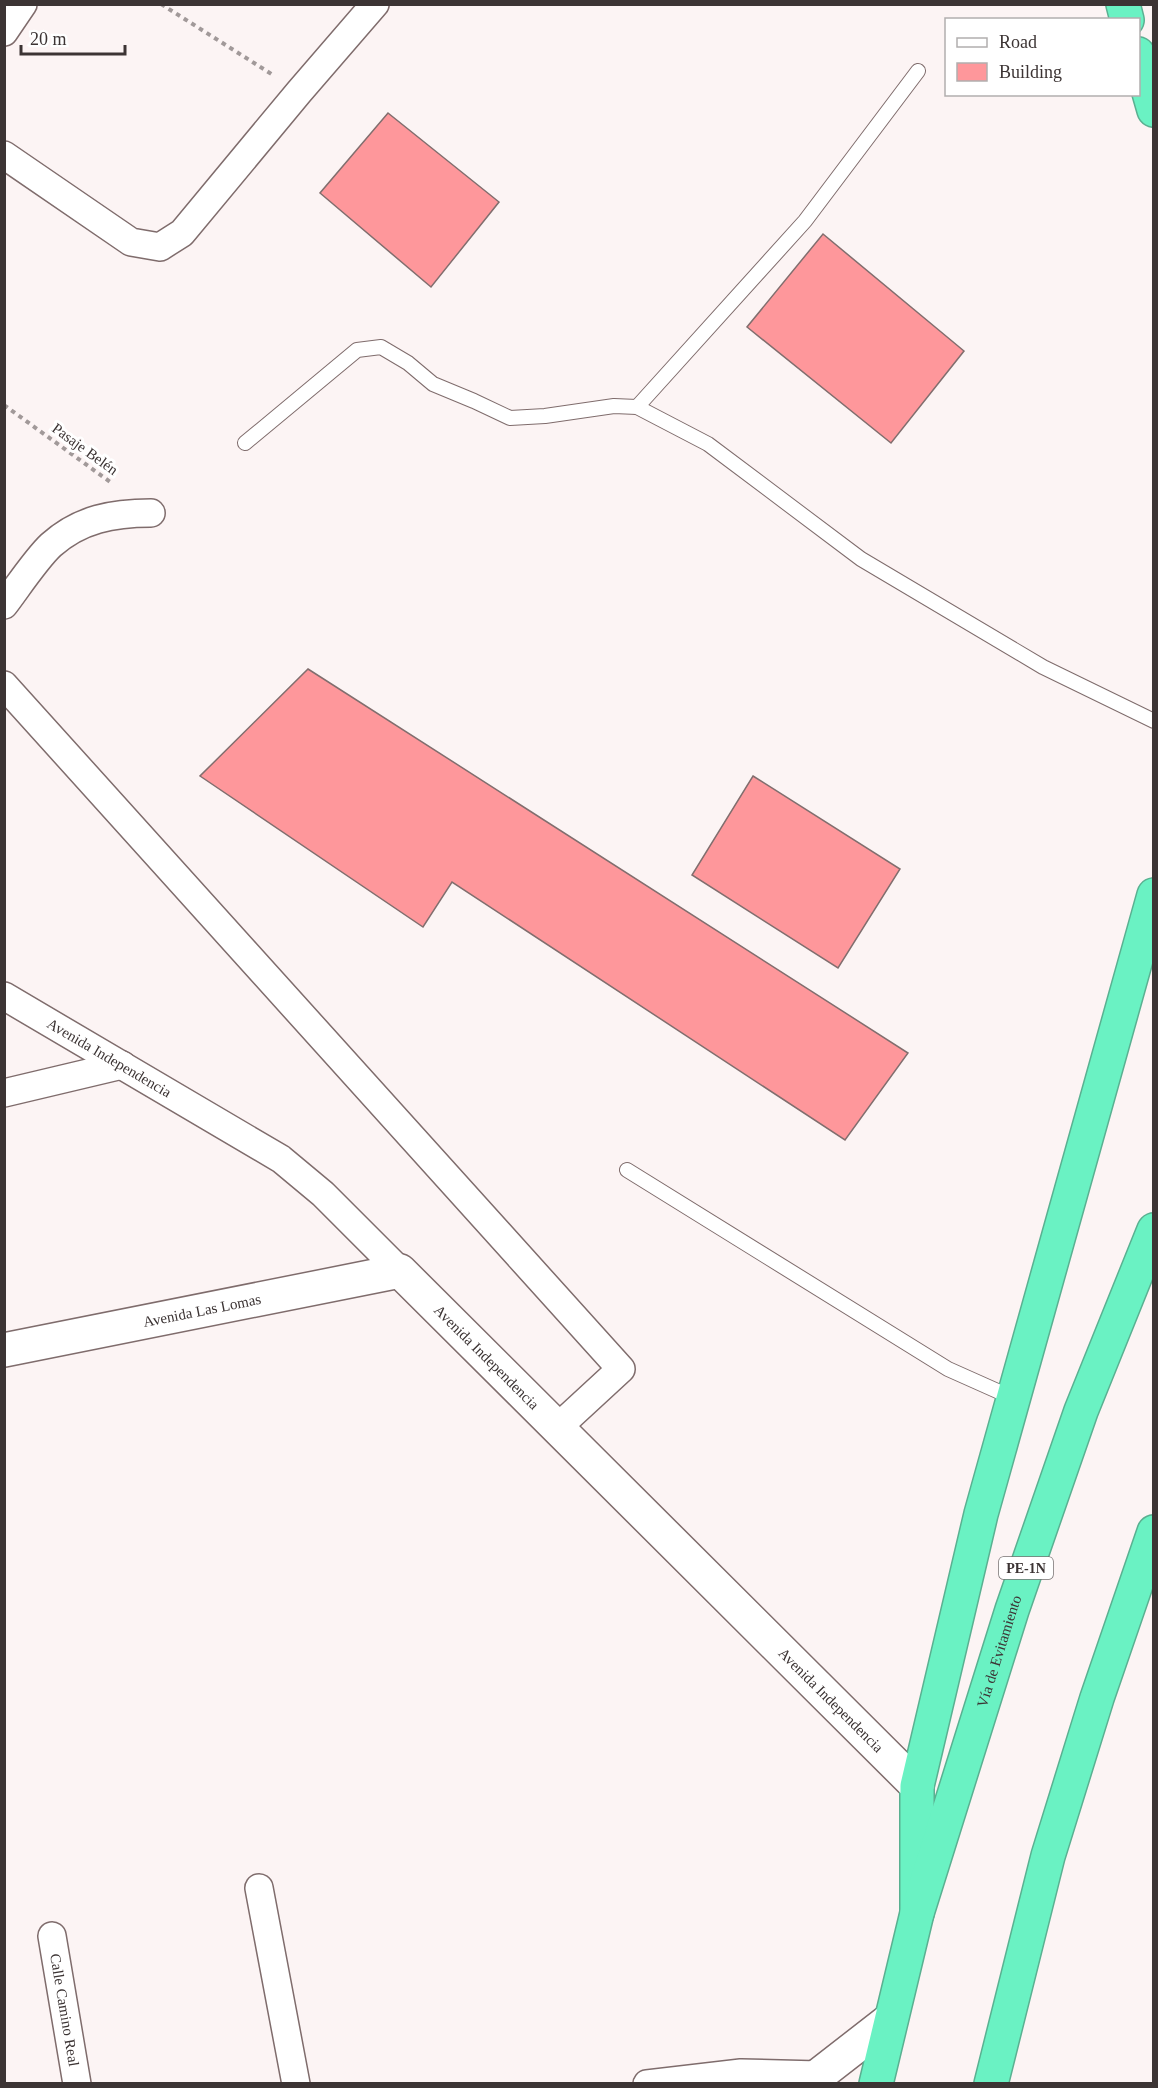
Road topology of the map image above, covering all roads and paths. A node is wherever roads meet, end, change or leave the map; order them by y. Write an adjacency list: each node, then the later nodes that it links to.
1 (23, 4): 4 (street)
2 (161, 4): 7 (path)
3 (375, 4): 7 (street)
4 (4, 32)
5 (1140, 61): 8 (highway)
6 (918, 70): 11 (lane)
7 (299, 92): 9 (street)
8 (1154, 110)
9 (4, 154)
10 (4, 405): 13 (path, Pasaje Belén)
11 (637, 407): 12 (lane); 16 (lane)
12 (244, 443)
13 (151, 513): 14 (street)
14 (4, 605)
15 (4, 685): 26 (street)
16 (1154, 721)
17 (1154, 895): 25 (highway)
18 (4, 996): 19 (street, Avenida Independencia)
19 (122, 1065): 20 (street); 23 (street, Avenida Independencia)
20 (4, 1093)
21 (627, 1170): 25 (lane)
22 (1154, 1230): 30 (highway, Vía de Evitamiento / PE-1N)
23 (400, 1271): 24 (main road, Avenida Las Lomas); 26 (main road, Avenida Independencia)
24 (4, 1350)
25 (1013, 1398): 28 (highway)
26 (557, 1428): 28 (main road, Avenida Independencia)
27 (1154, 1532): 38 (highway)
28 (918, 1786): 30 (highway)
29 (259, 1888): 35 (street)
30 (917, 1913): 32 (highway, Vía de Evitamiento / PE-1N)
31 (52, 1936): 34 (street, Calle Camino Real)
32 (891, 2019): 33 (main road); 37 (highway, Vía de Evitamiento / PE-1N)
33 (816, 2079): 36 (street)
34 (77, 2084)
35 (296, 2084)
36 (647, 2084)
37 (876, 2084)
38 (991, 2084)

